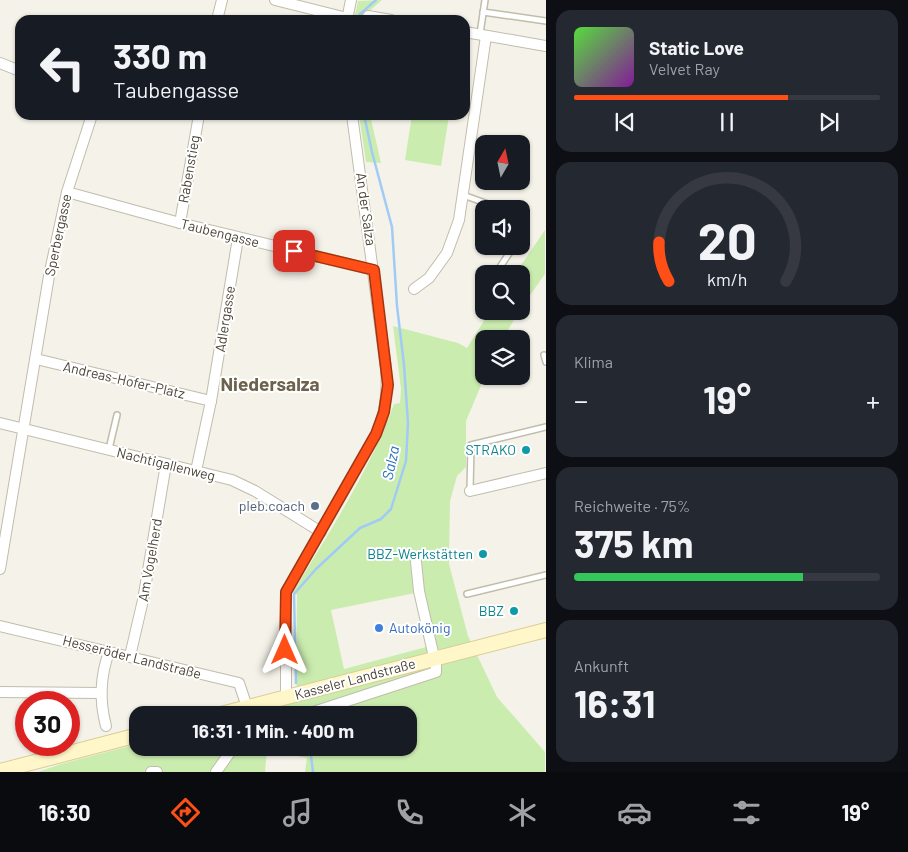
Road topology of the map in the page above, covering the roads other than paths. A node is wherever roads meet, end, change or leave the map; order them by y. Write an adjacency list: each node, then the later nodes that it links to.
1 (222, 0): 6 (street)
2 (275, 0): 7 (street)
3 (351, 0): 8 (street)
4 (485, 0): 5 (lane)
5 (483, 12): 9 (lane); 11 (lane)
6 (218, 15)
7 (332, 15)
8 (348, 15)
9 (546, 21)
10 (470, 34): 11 (street)
11 (483, 35): 12 (street); 19 (street)
12 (546, 46)
13 (0, 63): 14 (street)
14 (15, 68)
15 (90, 120): 18 (street, Sperbergasse)
16 (197, 120): 21 (street, Rabenstieg)
17 (353, 120): 23 (street, An der Salza)
18 (67, 192): 21 (street, Taubengasse); 26 (street, Sperbergasse)
19 (463, 195): 20 (lane); 24 (street)
20 (477, 200)
21 (180, 223): 22 (street, Taubengasse)
22 (238, 238): 23 (street, Taubengasse); 28 (street, Adlergasse)
23 (374, 270): 38 (street, An der Salza)
24 (414, 289)
25 (544, 355): 27 (lane)
26 (36, 359): 28 (street, Andreas-Hofer-Platz); 32 (street)
27 (546, 362)
28 (211, 401): 35 (street)
29 (117, 415): 33 (lane)
30 (0, 423): 32 (street, Nachtigallenweg)
31 (546, 427): 37 (lane)
32 (24, 429): 33 (street, Nachtigallenweg); 40 (street)
33 (109, 450): 34 (street, Nachtigallenweg)
34 (166, 464): 35 (street, Nachtigallenweg); 46 (street, Am Vogelherd)
35 (196, 471): 38 (street, Nachtigallenweg)
36 (546, 474): 37 (street)
37 (470, 492)
38 (321, 532): 50 (street, An der Salza)
39 (416, 562): 47 (street)
40 (0, 569)
41 (546, 575): 42 (lane)
42 (467, 594)
43 (0, 626): 45 (street, Hesseröder Landstraße)
44 (546, 630): 47 (main road, Kasseler Landstraße)
45 (109, 652): 46 (street, Hesseröder Landstraße); 49 (street)
46 (130, 656): 51 (street, Hesseröder Landstraße)
47 (434, 658): 50 (main road, Kasseler Landstraße); 53 (street)
48 (1, 693): 49 (street)
49 (100, 693): 54 (street)
50 (286, 697): 52 (main road, Kasseler Landstraße)
51 (247, 706)
52 (251, 706)
53 (332, 706)
54 (106, 726)
55 (129, 738): 57 (main road)
56 (227, 756): 61 (street)
57 (22, 769): 58 (main road)
58 (0, 771)
59 (151, 772): 60 (street)
60 (157, 772)
61 (216, 772)

